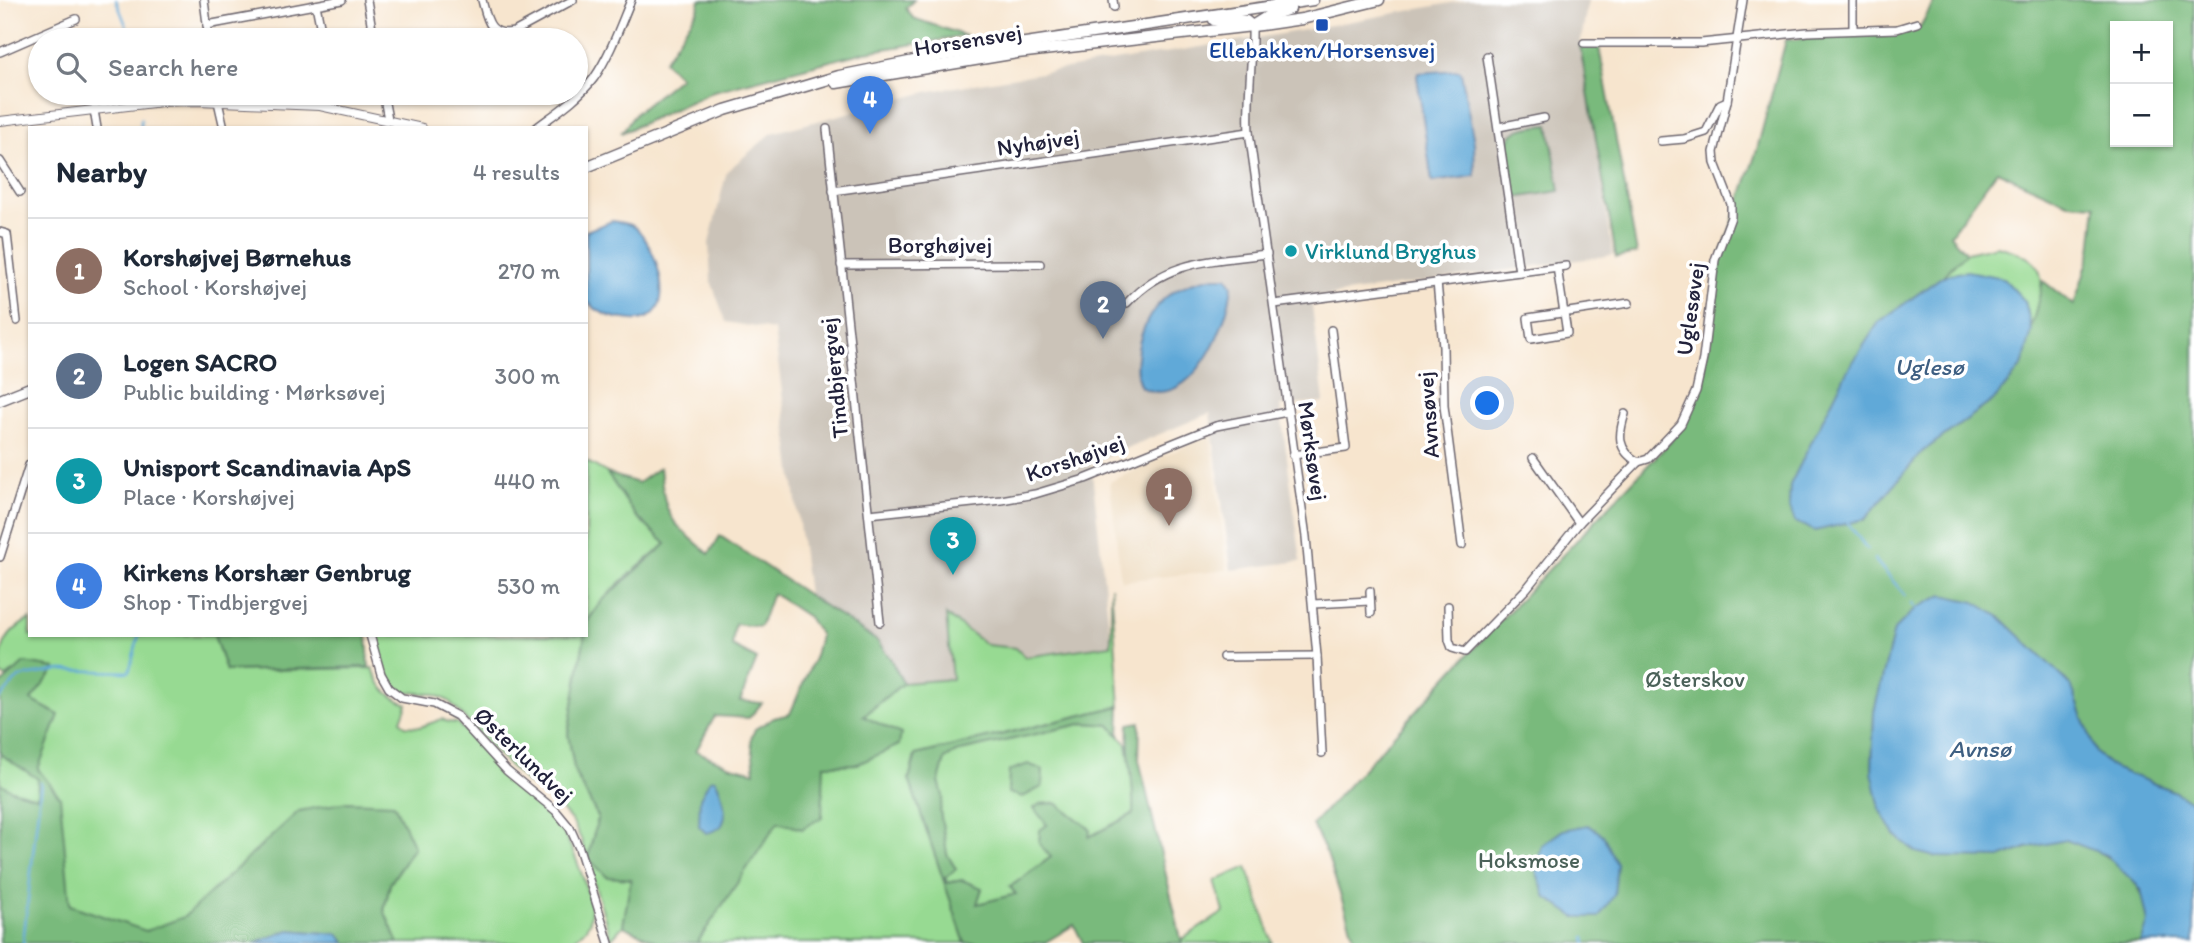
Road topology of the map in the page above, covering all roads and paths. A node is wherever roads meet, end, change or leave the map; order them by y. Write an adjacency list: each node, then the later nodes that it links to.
1 (204, 0): 16 (street)
2 (342, 0): 12 (street)
3 (367, 0): 21 (street)
4 (482, 0): 22 (street)
5 (573, 0): 23 (street)
6 (631, 0): 30 (street)
7 (1313, 0): 14 (main road, Horsensvej)
8 (1323, 0): 17 (main road)
9 (1379, 0): 17 (main road, Horsensvej)
10 (1743, 0): 26 (street, Uglesøvej)
11 (1853, 0): 24 (street)
12 (316, 5): 16 (street); 20 (street)
13 (76, 19): 18 (street)
14 (1184, 19): 17 (main road); 31 (main road, Horsensvej)
15 (1917, 23): 24 (street)
16 (207, 25): 19 (street)
17 (1252, 26): 31 (main road, Horsensvej); 48 (street, Mørksøvej)
18 (55, 28)
19 (207, 28)
20 (321, 28)
21 (372, 28)
22 (492, 28)
23 (521, 28)
24 (1853, 30): 26 (street)
25 (28, 40): 28 (street)
26 (1737, 40): 27 (street); 32 (street, Uglesøvej)
27 (1584, 43)
28 (0, 52)
29 (1487, 56): 46 (street)
30 (588, 84)
31 (772, 97): 51 (main road, Horsensvej)
32 (1727, 101): 49 (street, Uglesøvej); 74 (street, Uglesøvej)
33 (136, 105): 38 (street)
34 (219, 105): 43 (street)
35 (309, 105): 40 (street)
36 (385, 105): 40 (street)
37 (566, 105): 45 (street)
38 (94, 110): 41 (street); 42 (street)
39 (1544, 118): 46 (street)
40 (388, 120): 44 (street)
41 (0, 121)
42 (97, 126)
43 (224, 126)
44 (414, 126)
45 (539, 126)
46 (1499, 127): 60 (street)
47 (827, 129): 53 (street, Tindbjergvej)
48 (1249, 132): 53 (street, Nyhøjvej); 55 (street, Mørksøvej)
49 (1661, 141)
50 (0, 161): 52 (street)
51 (588, 166)
52 (20, 191)
53 (833, 191): 57 (street, Tindbjergvej)
54 (0, 232): 66 (street)
55 (1267, 254): 62 (street); 64 (street, Mørksøvej)
56 (1040, 264): 57 (street, Borghøjvej)
57 (841, 265): 76 (street, Tindbjergvej)
58 (1566, 266): 59 (street)
59 (1557, 267): 60 (street); 65 (street)
60 (1519, 272): 61 (street)
61 (1437, 282): 64 (street); 78 (street, Avnsøvej)
62 (1127, 303)
63 (1629, 303): 65 (street)
64 (1274, 304): 70 (street, Mørksøvej)
65 (1564, 313): 65 (street)
66 (17, 321)
67 (1331, 330): 72 (street)
68 (28, 389): 69 (main road)
69 (0, 400)
70 (1287, 412): 72 (street, Mørksøvej); 76 (street, Korshøjvej)
71 (1625, 414): 74 (street)
72 (1293, 455): 82 (street, Mørksøvej)
73 (1533, 458): 77 (street)
74 (1638, 462): 77 (street, Uglesøvej)
75 (28, 469): 79 (street)
76 (869, 514): 85 (street, Tindbjergvej)
77 (1579, 523): 83 (street, Uglesøvej)
78 (1462, 545)
79 (0, 558)
80 (1370, 591): 81 (street)
81 (1370, 601): 82 (street); 84 (street)
82 (1313, 604): 87 (street, Mørksøvej)
83 (1448, 606)
84 (1371, 612)
85 (880, 622)
86 (371, 637): 90 (street, Østerlundvej)
87 (1317, 656): 88 (street); 89 (street, Mørksøvej)
88 (1223, 657)
89 (1322, 753)
90 (609, 943)

